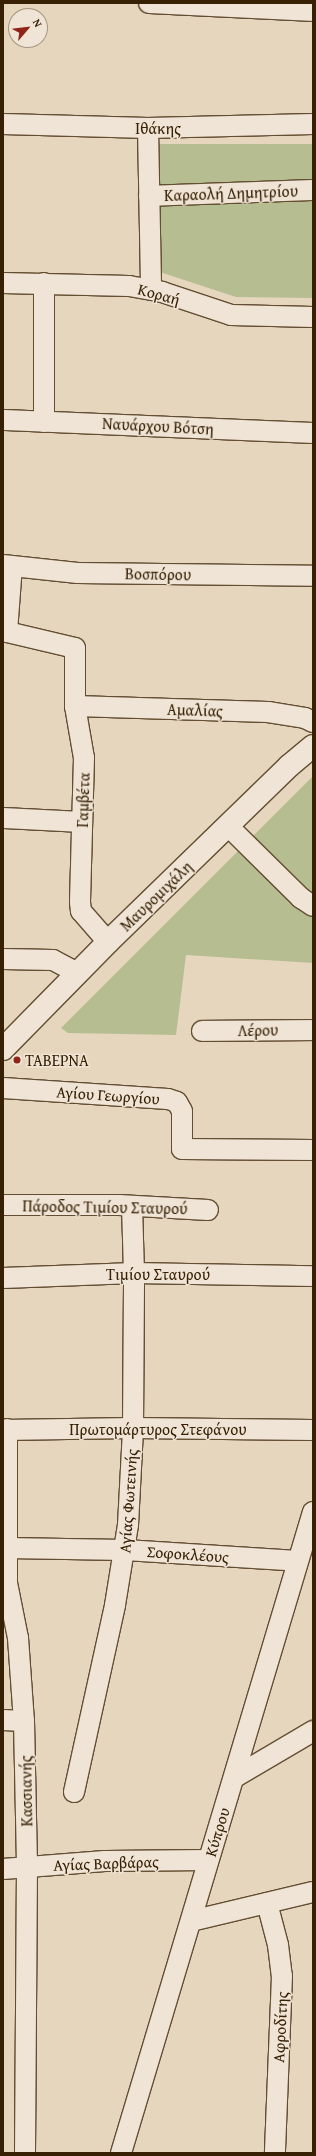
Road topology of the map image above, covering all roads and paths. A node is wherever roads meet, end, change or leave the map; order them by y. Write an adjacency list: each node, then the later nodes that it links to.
1 (149, 3): 2 (street)
2 (221, 5): 3 (street)
3 (313, 11)
4 (3, 124): 6 (street, Ιθάκης)
5 (313, 124): 6 (street, Ιθάκης)
6 (148, 128): 8 (street)
7 (313, 190): 8 (street, Καραολή Δημητρίου)
8 (149, 196): 11 (street)
9 (3, 283): 10 (street, Κοραή)
10 (44, 283): 11 (street, Κοραή); 14 (street)
11 (151, 289): 12 (street, Κοραή)
12 (313, 317)
13 (3, 420): 14 (street, Ναυάρχου Βότση)
14 (44, 422): 15 (street, Ναυάρχου Βότση)
15 (313, 433)
16 (7, 565): 17 (street, Βοσπόρου); 18 (street)
17 (313, 576)
18 (5, 632): 19 (street, Γαμβέτα)
19 (75, 706): 20 (street, Αμαλίας); 23 (street, Γαμβέτα)
20 (313, 722)
21 (313, 746): 24 (main road, Μαυρομιχάλη)
22 (3, 818): 23 (street)
23 (82, 822): 26 (street, Γαμβέτα)
24 (228, 826): 25 (street); 26 (main road, Μαυρομιχάλη)
25 (313, 906)
26 (108, 942): 28 (main road, Μαυρομιχάλη)
27 (3, 959): 28 (street)
28 (77, 973): 31 (main road, Μαυρομιχάλη)
29 (313, 1030): 30 (street, Λέρου)
30 (202, 1031)
31 (3, 1049)
32 (3, 1088): 33 (street, Αγίου Γεωργίου)
33 (313, 1150)
34 (3, 1205): 35 (street, Πάροδος Τιμίου Σταυρού)
35 (132, 1206): 36 (street, Πάροδος Τιμίου Σταυρού); 37 (street, Αγίας Φωτεινής)
36 (208, 1210)
37 (134, 1273): 38 (street, Τιμίου Σταυρού); 39 (street, Τιμίου Σταυρού); 40 (street, Αγίας Φωτεινής)
38 (313, 1276)
39 (3, 1278)
40 (133, 1428): 41 (street, Πρωτομάρτυρος Στεφάνου); 42 (street, Πρωτομάρτυρος Στεφάνου); 46 (street, Αγίας Φωτεινής)
41 (5, 1430): 43 (street, Κασσιανής)
42 (313, 1430)
43 (5, 1504): 45 (street, Κασσιανής)
44 (313, 1512): 47 (street, Κύπρου)
45 (7, 1548): 46 (street, Σοφοκλέους); 48 (street, Κασσιανής)
46 (125, 1550): 47 (street, Σοφοκλέους); 53 (street, Αγίας Φωτεινής)
47 (298, 1561): 52 (street, Κύπρου)
48 (8, 1613): 50 (street, Κασσιανής)
49 (3, 1720): 50 (street)
50 (24, 1721): 55 (street, Κασσιανής)
51 (313, 1731): 52 (street)
52 (235, 1777): 54 (street, Κύπρου)
53 (74, 1792)
54 (208, 1860): 55 (street, Αγίας Βαρβάρας); 59 (street, Κύπρου)
55 (27, 1867): 56 (street, Αγίας Βαρβάρας); 60 (street, Κασσιανής)
56 (3, 1869)
57 (313, 1892): 58 (street)
58 (267, 1903): 59 (street); 62 (street, Αφροδίτης)
59 (191, 1921): 61 (street, Κύπρου)
60 (25, 2153)
61 (121, 2153)
62 (275, 2153)

